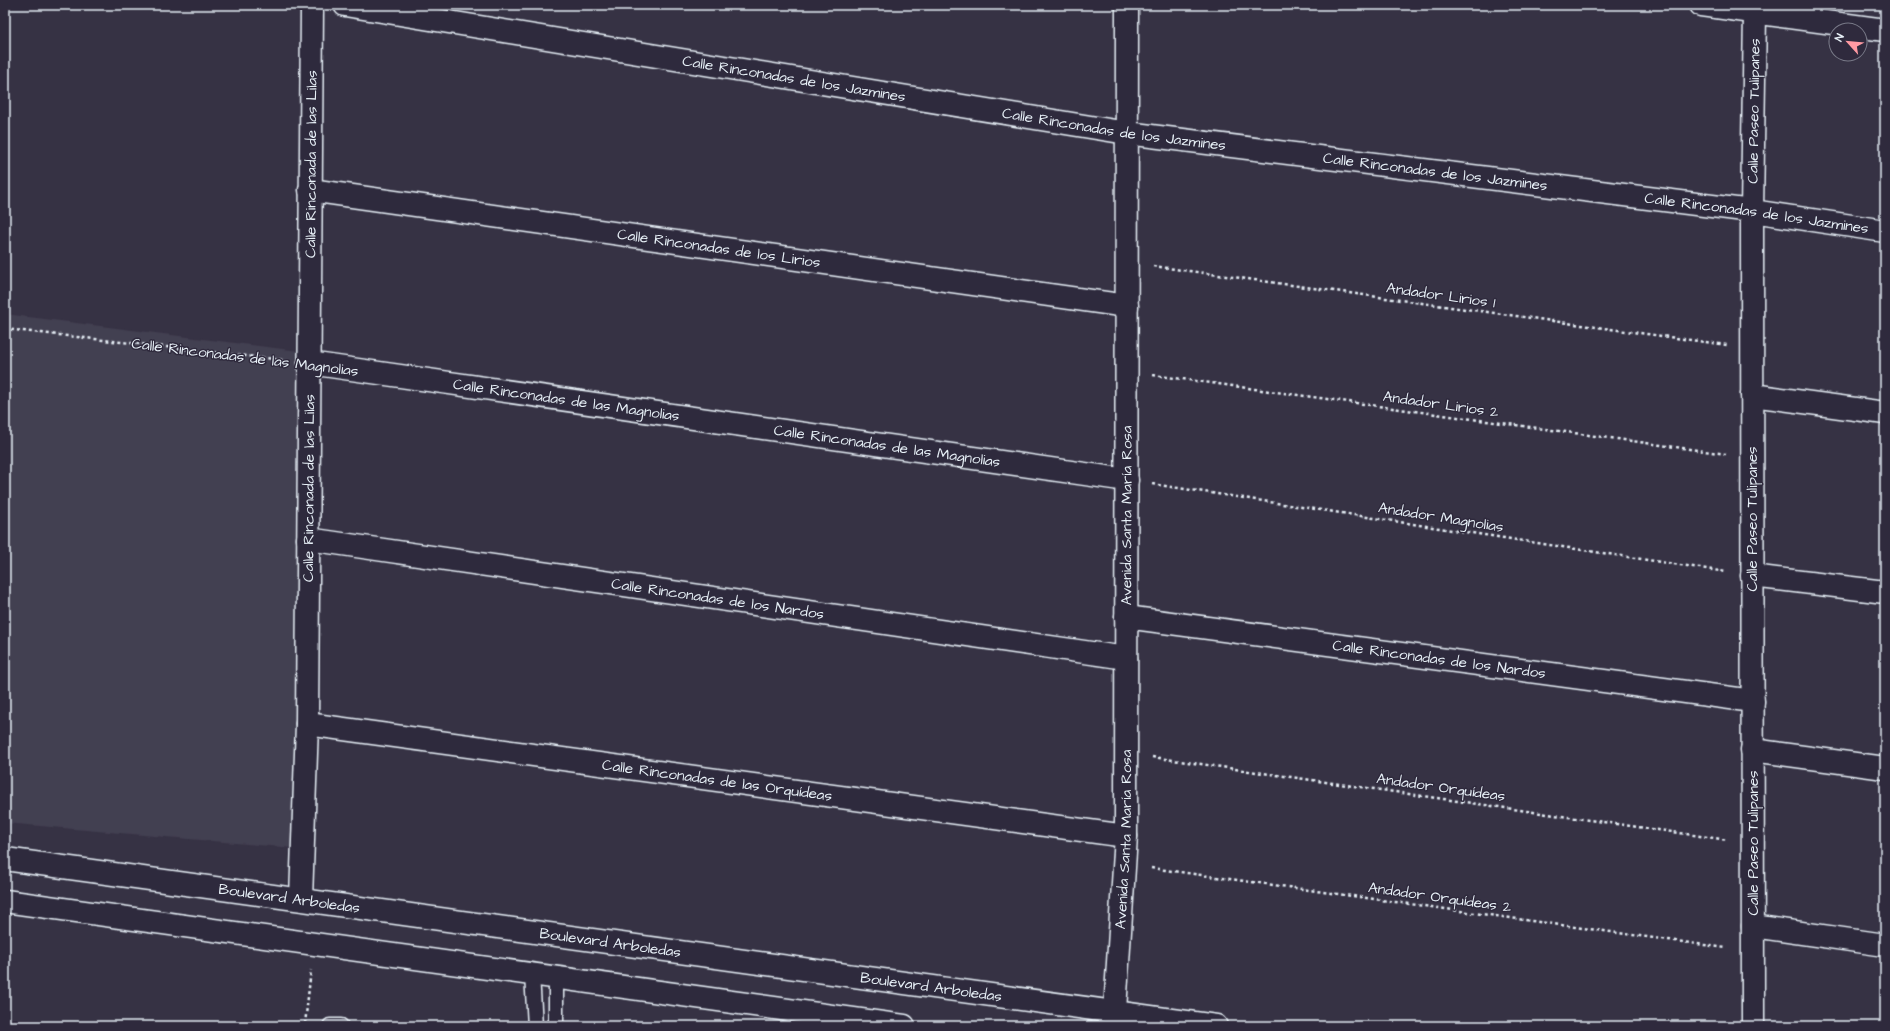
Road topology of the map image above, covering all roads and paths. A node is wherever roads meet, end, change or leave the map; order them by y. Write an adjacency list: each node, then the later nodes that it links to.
1 (312, 5): 8 (street, Calle Rinconada de las Lilas)
2 (346, 5): 7 (street, Calle Rinconadas de los Jazmines)
3 (1127, 5): 7 (street, Avenida Santa María Rosa)
4 (1701, 5): 5 (street)
5 (1755, 12): 6 (street); 9 (street, Calle Paseo Tulipanes)
6 (1885, 30)
7 (1127, 133): 9 (street, Calle Rinconadas de los Jazmines); 11 (street, Avenida Santa María Rosa)
8 (310, 190): 12 (street, Calle Rinconadas de los Lirios); 15 (street, Calle Rinconada de las Lilas)
9 (1752, 211): 10 (street, Calle Rinconadas de los Jazmines); 14 (street, Calle Paseo Tulipanes)
10 (1885, 231)
11 (1127, 263): 12 (street, Avenida Santa María Rosa); 14 (path, Andador Lirios 1)
12 (1127, 306): 16 (street, Avenida Santa María Rosa)
13 (5, 329): 15 (path, Calle Rinconadas de las Magnolias)
14 (1753, 348): 17 (street, Calle Paseo Tulipanes)
15 (309, 363): 20 (street, Calle Rinconadas de las Magnolias); 21 (street, Calle Rinconada de las Lilas)
16 (1127, 371): 19 (path, Andador Lirios 2); 20 (street, Avenida Santa María Rosa)
17 (1752, 395): 18 (street); 19 (street, Calle Paseo Tulipanes)
18 (1885, 413)
19 (1752, 458): 22 (street, Calle Paseo Tulipanes)
20 (1127, 480): 22 (path, Andador Magnolias); 24 (street, Avenida Santa María Rosa)
21 (308, 539): 25 (street, Calle Rinconadas de los Nardos); 27 (street, Calle Rinconada de las Lilas)
22 (1752, 576): 23 (street); 26 (street, Calle Paseo Tulipanes)
23 (1885, 592)
24 (1126, 617): 25 (street, Avenida Santa María Rosa); 26 (street, Calle Rinconadas de los Nardos)
25 (1126, 658): 29 (street, Avenida Santa María Rosa)
26 (1753, 701): 28 (street, Calle Paseo Tulipanes)
27 (307, 724): 31 (street, Calle Rinconadas de las Orquídeas); 35 (street, Calle Rinconada de las Lilas)
28 (1752, 750): 30 (street); 32 (street, Calle Paseo Tulipanes)
29 (1126, 753): 31 (street, Avenida Santa María Rosa); 32 (path, Andador Orquídeas)
30 (1885, 768)
31 (1126, 836): 34 (street, Avenida Santa María Rosa)
32 (1753, 843): 37 (street, Calle Paseo Tulipanes)
33 (5, 859): 35 (street, Boulevard Arboledas)
34 (1124, 864): 40 (path, Andador Orquídeas 2); 43 (street, Avenida Santa María Rosa)
35 (301, 899): 43 (street, Boulevard Arboledas)
36 (5, 901): 38 (street)
37 (1753, 926): 39 (street); 40 (street, Calle Paseo Tulipanes)
38 (314, 944): 41 (street); 44 (path)
39 (1885, 944)
40 (1753, 951): 51 (street, Calle Paseo Tulipanes)
41 (532, 974): 42 (street); 47 (lane)
42 (556, 978): 48 (lane); 49 (street)
43 (1114, 1019): 50 (street, Boulevard Arboledas)
44 (305, 1024)
45 (330, 1026): 46 (lane)
46 (341, 1026)
47 (535, 1026)
48 (556, 1026)
49 (904, 1026)
50 (1216, 1026)
51 (1753, 1026)

